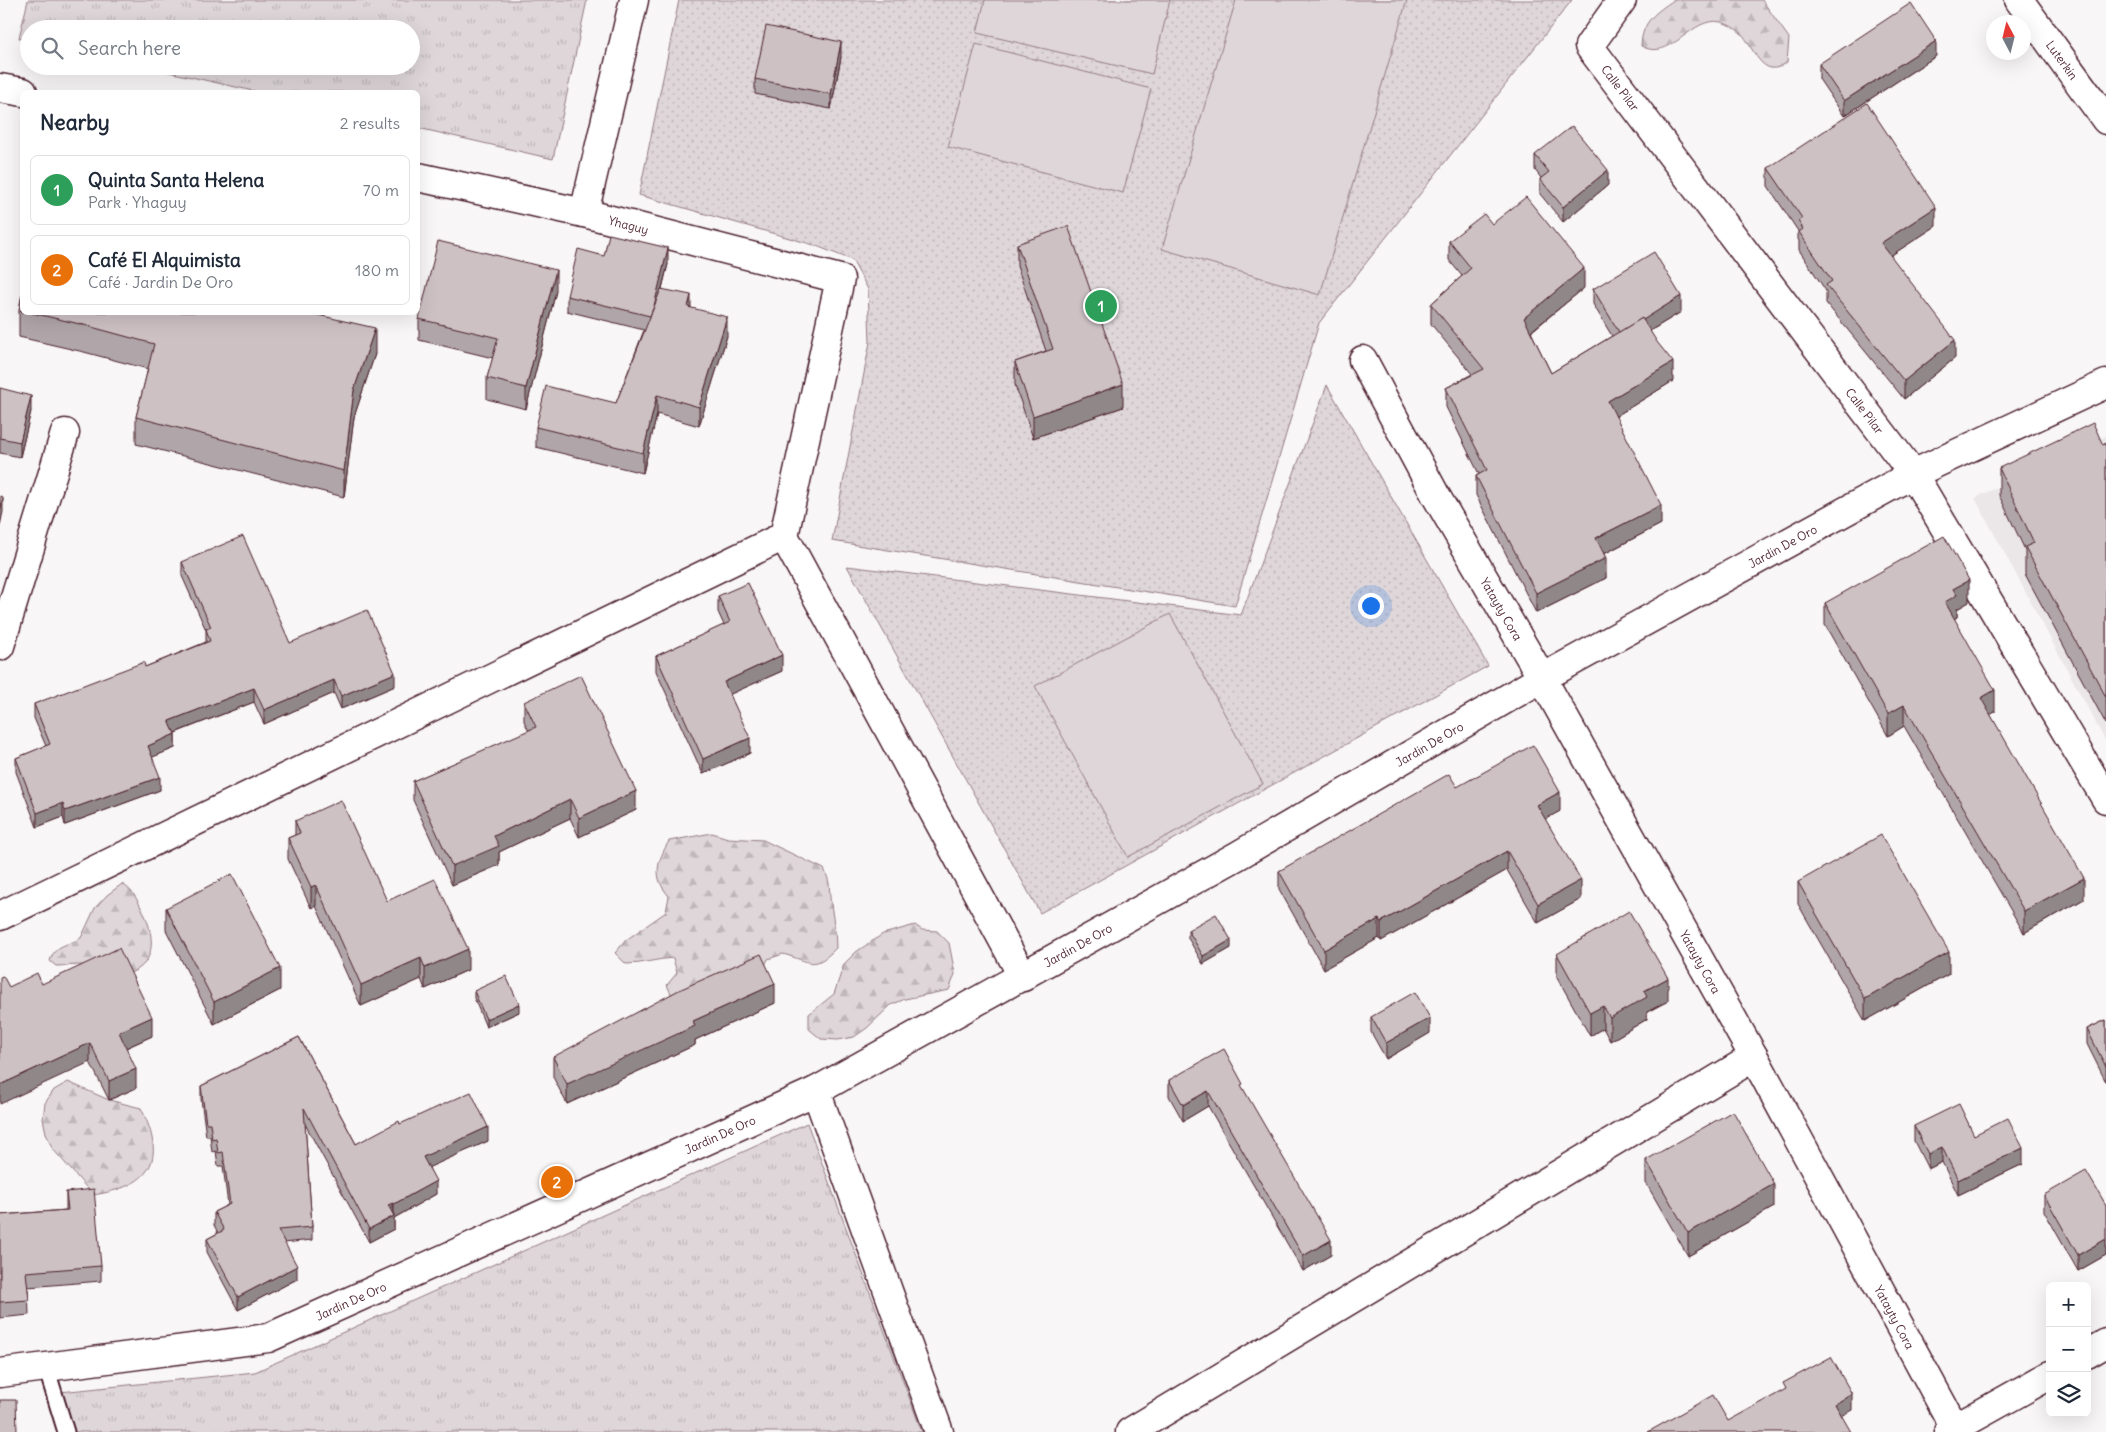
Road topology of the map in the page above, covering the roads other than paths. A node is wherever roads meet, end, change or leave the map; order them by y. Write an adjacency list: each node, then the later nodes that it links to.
1 (634, 0): 8 (street)
2 (1622, 0): 12 (street, Calle Pilar)
3 (2018, 0): 6 (street, Luterkin)
4 (0, 88): 5 (street)
5 (20, 91)
6 (2106, 120)
7 (420, 177): 8 (street, Yhaguy)
8 (584, 213): 13 (street, Yhaguy)
9 (1363, 360): 15 (street, Yatayty Cora)
10 (2106, 384): 12 (street, Jardin De Oro)
11 (65, 433): 14 (street)
12 (1913, 474): 15 (street, Jardin De Oro); 16 (street, Calle Pilar)
13 (784, 536): 17 (street); 18 (street)
14 (0, 646)
15 (1542, 678): 18 (street, Jardin De Oro); 19 (street, Yatayty Cora)
16 (2106, 799)
17 (0, 916)
18 (1023, 977): 20 (street, Jardin De Oro)
19 (1754, 1057): 26 (street, Yatayty Cora); 29 (street)
20 (816, 1091): 23 (street, Jardin De Oro); 28 (street)
21 (2106, 1343): 22 (street)
22 (2091, 1352)
23 (46, 1367): 24 (street, Jardin De Oro); 27 (lane)
24 (0, 1373)
25 (2046, 1377): 26 (street)
26 (1953, 1431)
27 (66, 1432)
28 (939, 1432)
29 (1130, 1432)

